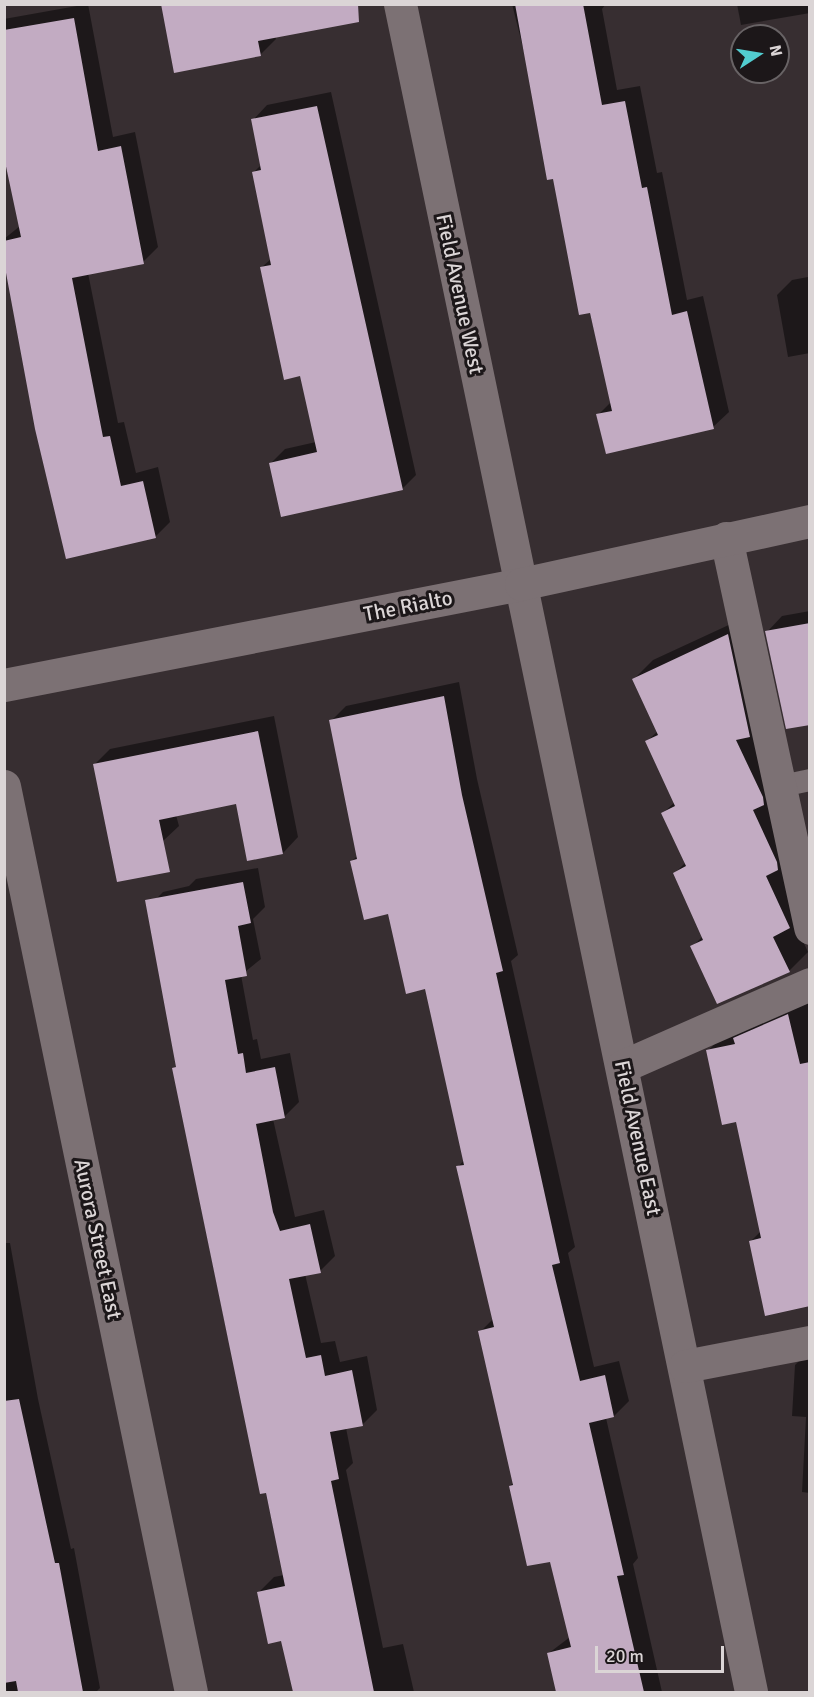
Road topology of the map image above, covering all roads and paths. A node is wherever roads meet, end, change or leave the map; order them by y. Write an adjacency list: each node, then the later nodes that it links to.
1 (400, 4): 4 (street, Field Avenue West)
2 (810, 521): 3 (street, The Rialto)
3 (726, 538): 4 (street, The Rialto); 8 (street)
4 (521, 584): 5 (street, The Rialto); 11 (street, Field Avenue East)
5 (4, 685)
6 (810, 780): 8 (lane)
7 (4, 786): 14 (street, Aurora Street East)
8 (777, 787): 9 (street)
9 (810, 927)
10 (810, 984): 11 (street)
11 (623, 1066): 13 (street, Field Avenue East)
12 (810, 1342): 13 (street)
13 (685, 1366): 15 (street, Field Avenue East)
14 (191, 1692)
15 (751, 1692)

